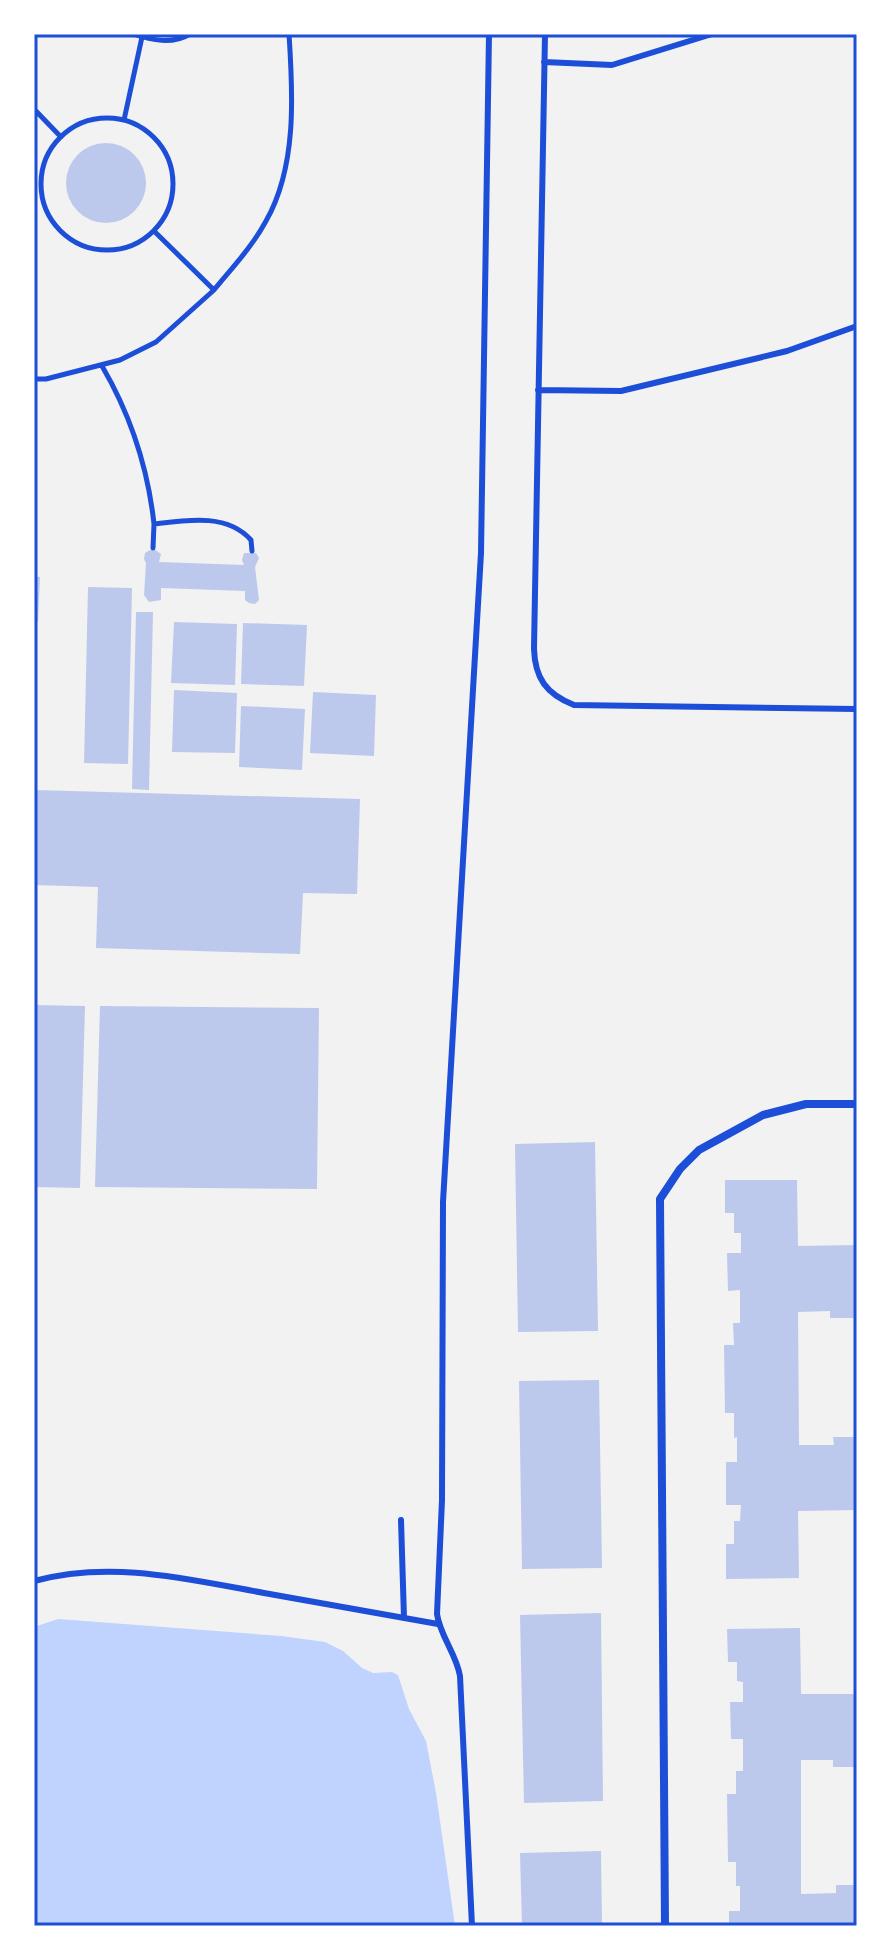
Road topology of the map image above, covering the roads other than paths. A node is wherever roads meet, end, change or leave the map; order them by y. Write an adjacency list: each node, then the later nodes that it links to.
1 (489, 34): 12 (lane)
2 (545, 34): 4 (lane)
3 (712, 34): 4 (lane)
4 (544, 62): 6 (lane)
5 (857, 326): 6 (lane)
6 (538, 390): 7 (lane)
7 (857, 709)
8 (857, 1104): 14 (street)
9 (401, 1520): 11 (lane)
10 (34, 1581): 11 (lane)
11 (404, 1618): 12 (lane)
12 (438, 1624): 13 (lane)
13 (472, 1926)
14 (665, 1926)

